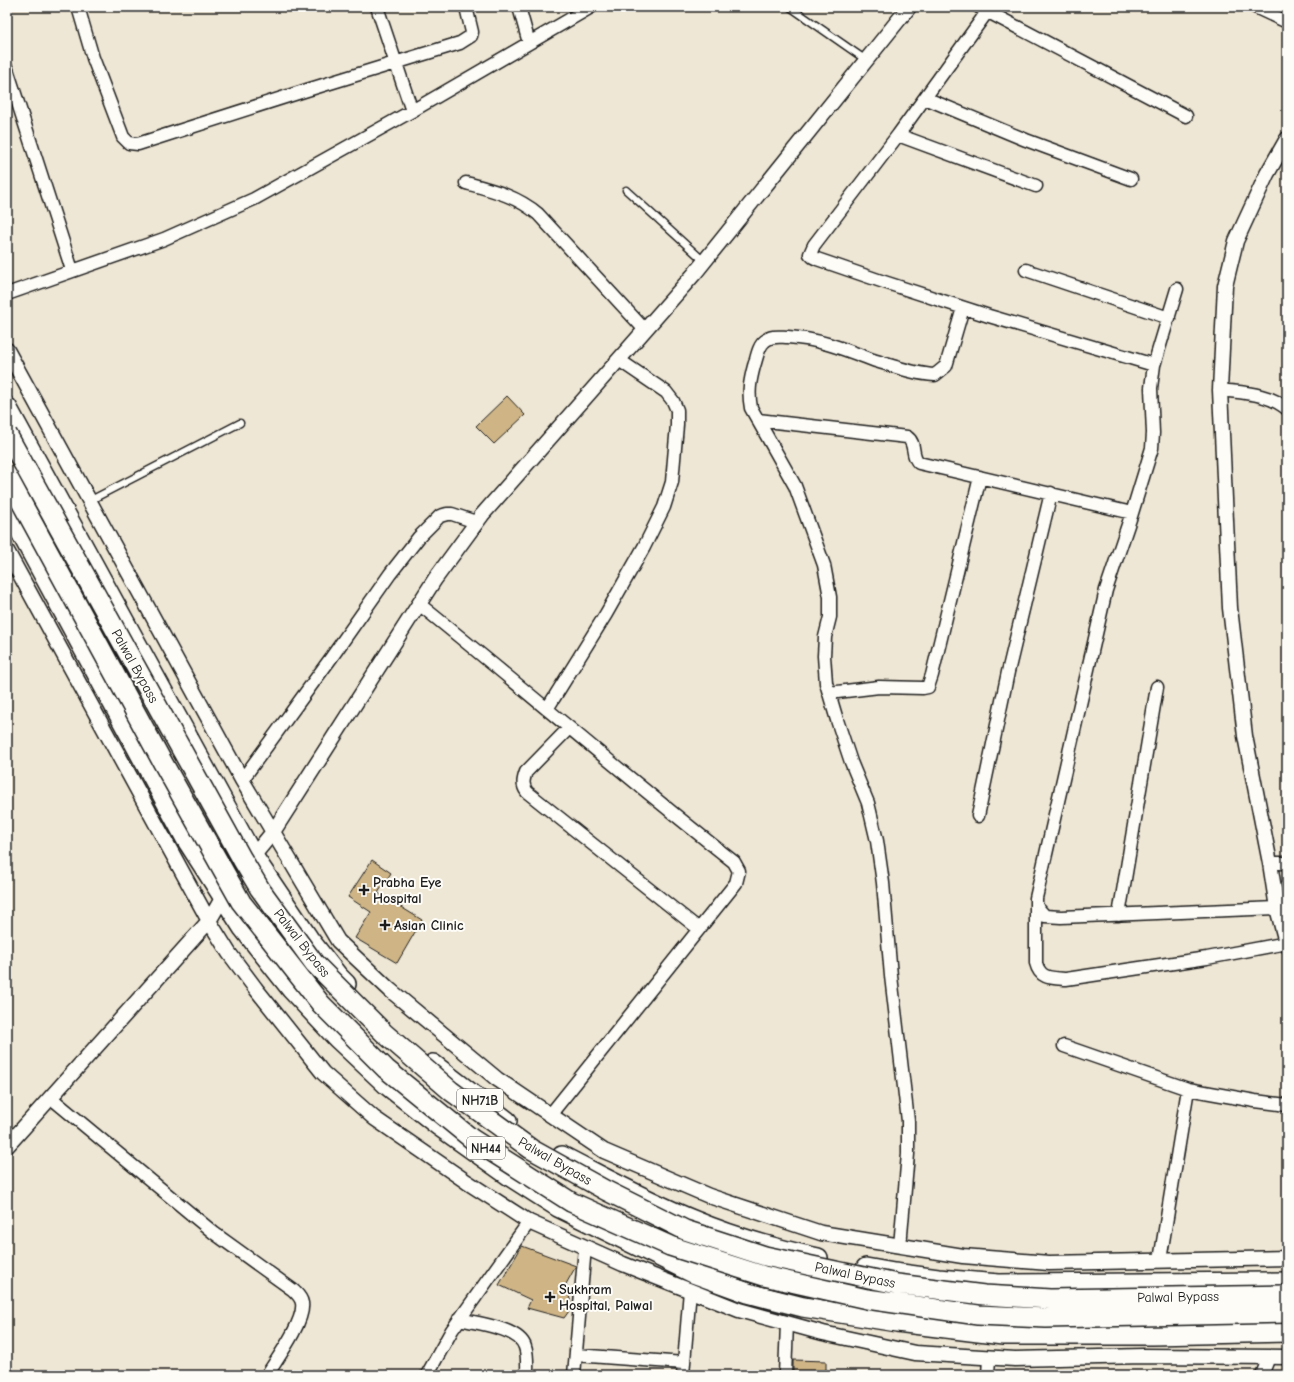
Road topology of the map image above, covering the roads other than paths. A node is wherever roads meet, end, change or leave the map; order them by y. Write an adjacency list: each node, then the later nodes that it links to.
1 (78, 7): 13 (street)
2 (377, 7): 13 (street)
3 (466, 7): 13 (street)
4 (519, 7): 11 (street)
5 (591, 7): 11 (street)
6 (790, 7): 12 (lane)
7 (909, 7): 12 (street)
8 (1255, 7): 10 (street)
9 (983, 10): 15 (street); 17 (street)
10 (1287, 22)
11 (529, 42): 16 (street)
12 (866, 60): 24 (street)
13 (395, 63): 16 (street)
14 (7, 70): 25 (street)
15 (925, 98): 18 (street); 20 (street)
16 (412, 110): 25 (street)
17 (1186, 116)
18 (898, 135): 22 (street); 29 (street)
19 (1287, 139): 35 (street)
20 (1131, 179)
21 (466, 183): 31 (street)
22 (1036, 186)
23 (626, 190): 24 (lane)
24 (705, 262): 31 (street)
25 (72, 270): 28 (street)
26 (1026, 270): 30 (street)
27 (1177, 289): 30 (street)
28 (7, 294)
29 (962, 308): 34 (street); 38 (street)
30 (1168, 318): 34 (street)
31 (645, 330): 33 (street)
32 (7, 350): 44 (street)
33 (619, 360): 47 (street); 52 (street)
34 (1154, 365): 46 (street)
35 (1220, 390): 37 (street); 58 (street)
36 (7, 407): 57 (highway, NH71B)
37 (1287, 409)
38 (758, 420): 42 (street); 51 (street)
39 (240, 423): 44 (lane)
40 (7, 434): 80 (highway, Palwal Bypass / NH44, bridge)
41 (7, 476): 81 (highway, Palwal Bypass / NH44, bridge)
42 (980, 477): 43 (street); 51 (street)
43 (1050, 493): 46 (street); 55 (street)
44 (90, 501): 54 (street)
45 (7, 508): 60 (highway)
46 (1132, 512): 61 (street)
47 (476, 522): 49 (street); 54 (street)
48 (7, 551): 64 (street)
49 (419, 604): 52 (street); 56 (street)
50 (1157, 687): 63 (street)
51 (829, 693): 74 (street)
52 (547, 709): 53 (street)
53 (569, 728): 65 (street); 65 (street)
54 (242, 780): 56 (street)
55 (978, 816)
56 (273, 832): 57 (street); 71 (street)
57 (253, 856): 60 (street); 78 (highway, NH71B)
58 (1270, 863): 59 (street); 62 (street)
59 (1287, 863)
60 (223, 896): 64 (street); 84 (highway)
61 (1036, 906): 63 (street); 66 (street)
62 (1277, 908): 63 (street); 66 (street)
63 (1119, 915)
64 (209, 920): 69 (street); 73 (street)
65 (698, 929): 71 (street)
66 (1287, 944)
67 (1064, 1046): 68 (street)
68 (1188, 1089): 70 (street); 77 (street)
69 (50, 1097): 72 (street); 90 (street)
70 (1287, 1105)
71 (550, 1115): 74 (street)
72 (7, 1146)
73 (529, 1222): 75 (street); 82 (street)
74 (900, 1246): 77 (street)
75 (585, 1247): 79 (street); 85 (street)
76 (1287, 1258): 77 (street)
77 (1160, 1260)
78 (1287, 1282)
79 (690, 1290): 83 (street); 89 (street)
80 (1287, 1295)
81 (1287, 1313)
82 (459, 1319): 91 (street); 92 (street)
83 (787, 1323): 88 (street); 94 (street)
84 (1287, 1332)
85 (576, 1355): 89 (street); 93 (street)
86 (1269, 1357): 87 (street); 88 (street); 96 (street)
87 (1287, 1357)
88 (988, 1358): 95 (street)
89 (684, 1369)
90 (267, 1375)
91 (427, 1375)
92 (527, 1375)
93 (574, 1375)
94 (785, 1375)
95 (988, 1375)
96 (1262, 1375)

